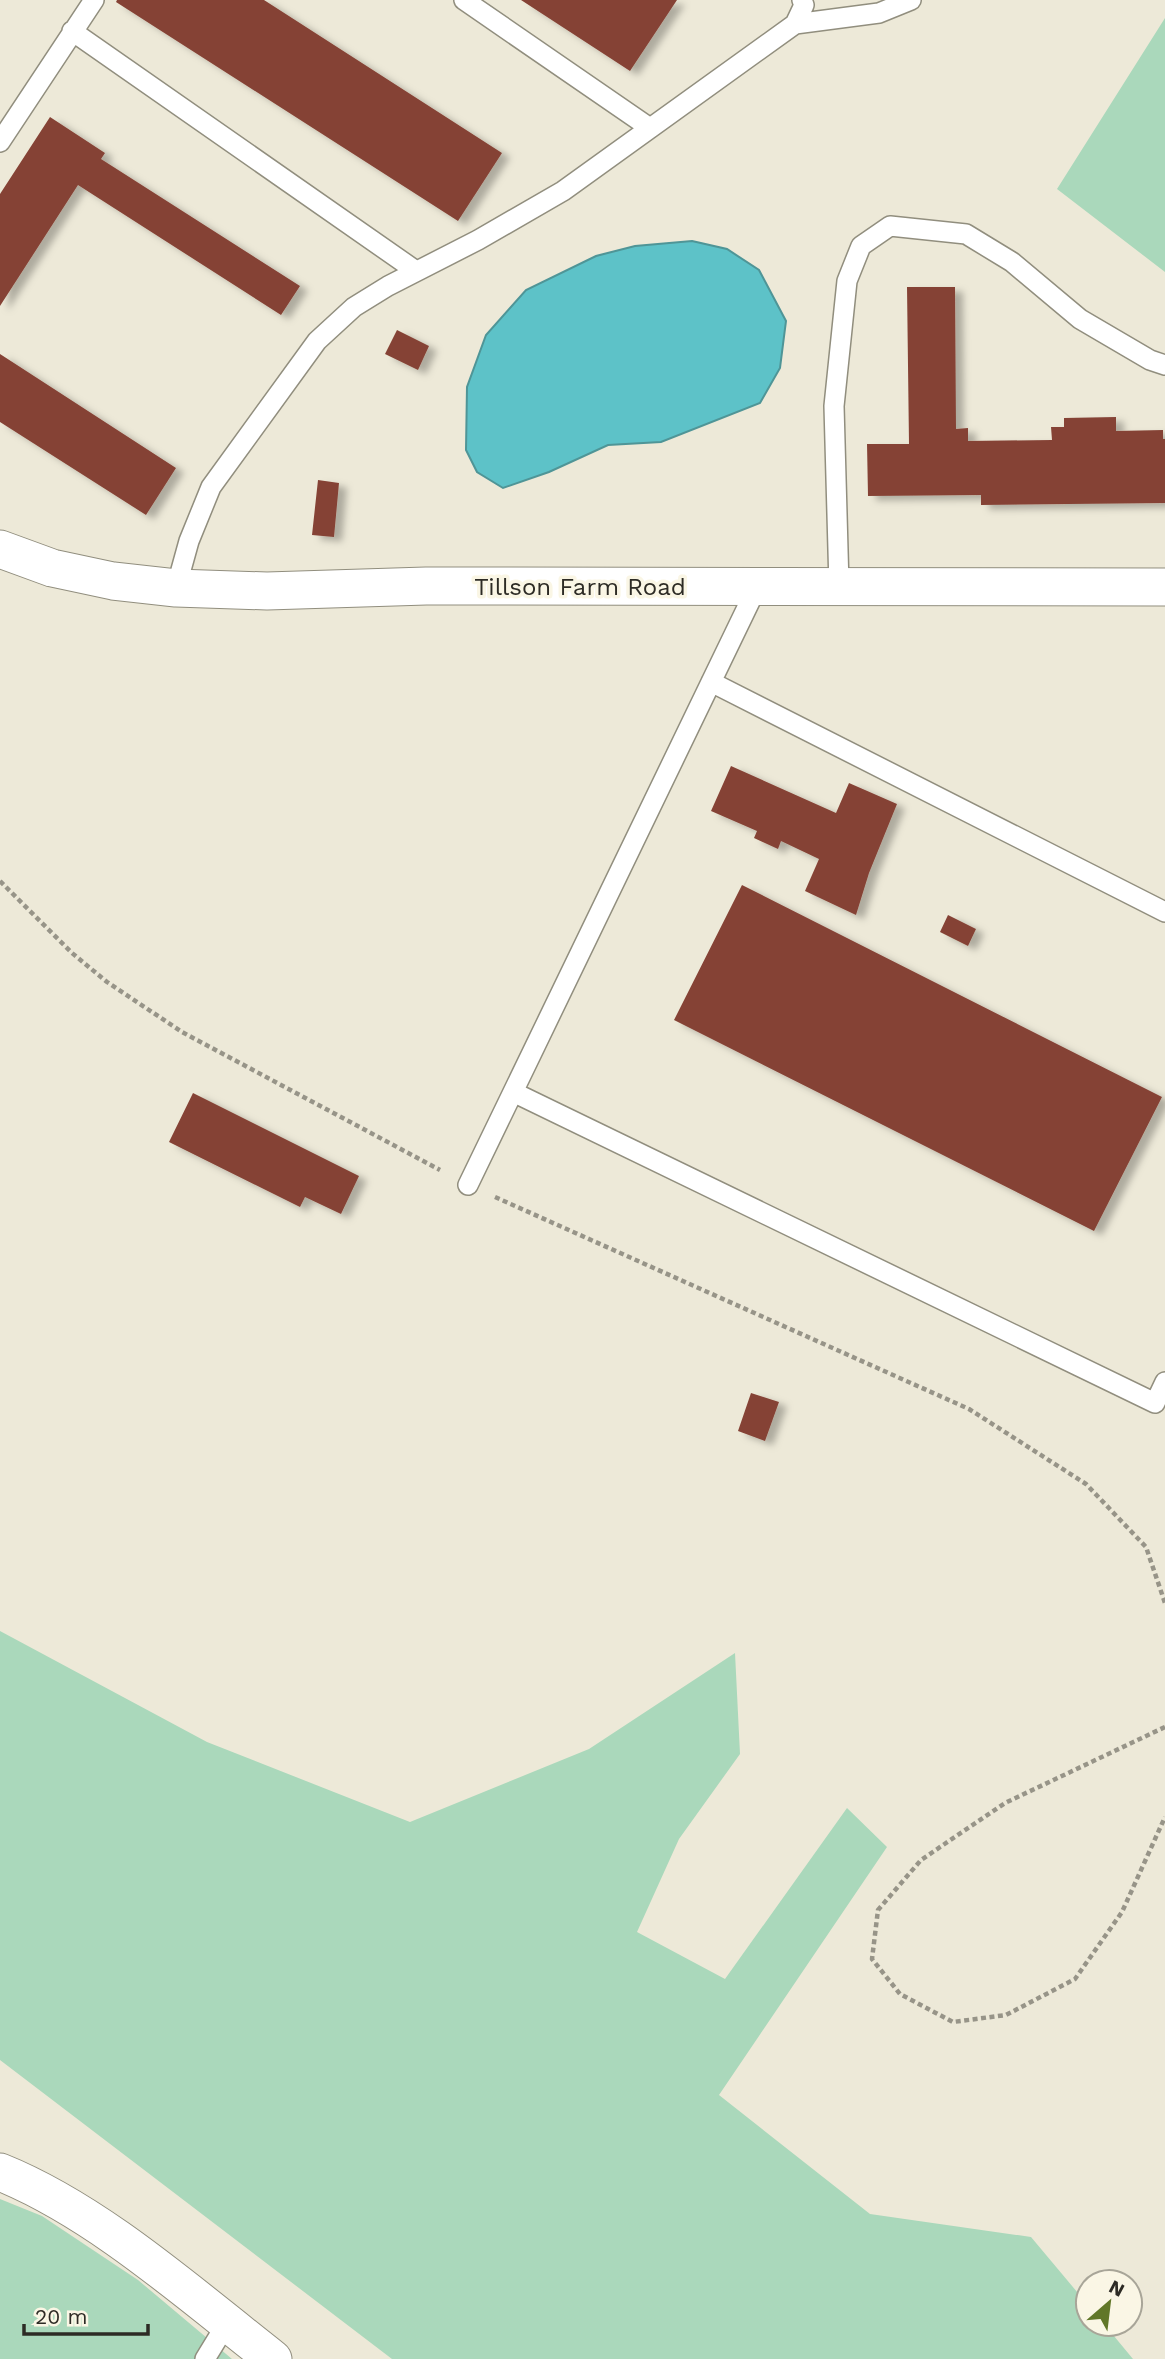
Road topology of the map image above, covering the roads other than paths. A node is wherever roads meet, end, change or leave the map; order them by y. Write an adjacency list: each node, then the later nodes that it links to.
1 (94, 0): 6 (lane)
2 (464, 0): 7 (lane)
3 (802, 0): 5 (lane)
4 (911, 0): 5 (lane)
5 (795, 24): 7 (lane)
6 (72, 31): 8 (lane); 9 (lane)
7 (650, 128): 9 (lane)
8 (0, 142)
9 (416, 271): 15 (lane)
10 (1165, 365): 12 (lane)
11 (0, 549): 15 (street, Tillson Farm Road)
12 (839, 586): 13 (street, Tillson Farm Road); 14 (street, Tillson Farm Road)
13 (757, 587): 15 (street, Tillson Farm Road); 16 (lane)
14 (1165, 587)
15 (176, 588)
16 (711, 682): 17 (lane); 18 (lane)
17 (1165, 912)
18 (513, 1092): 19 (lane); 20 (lane)
19 (468, 1185)
20 (1165, 1382)
21 (0, 2172): 22 (street)
22 (227, 2323): 23 (lane); 24 (street)
23 (205, 2359)
24 (273, 2359)

